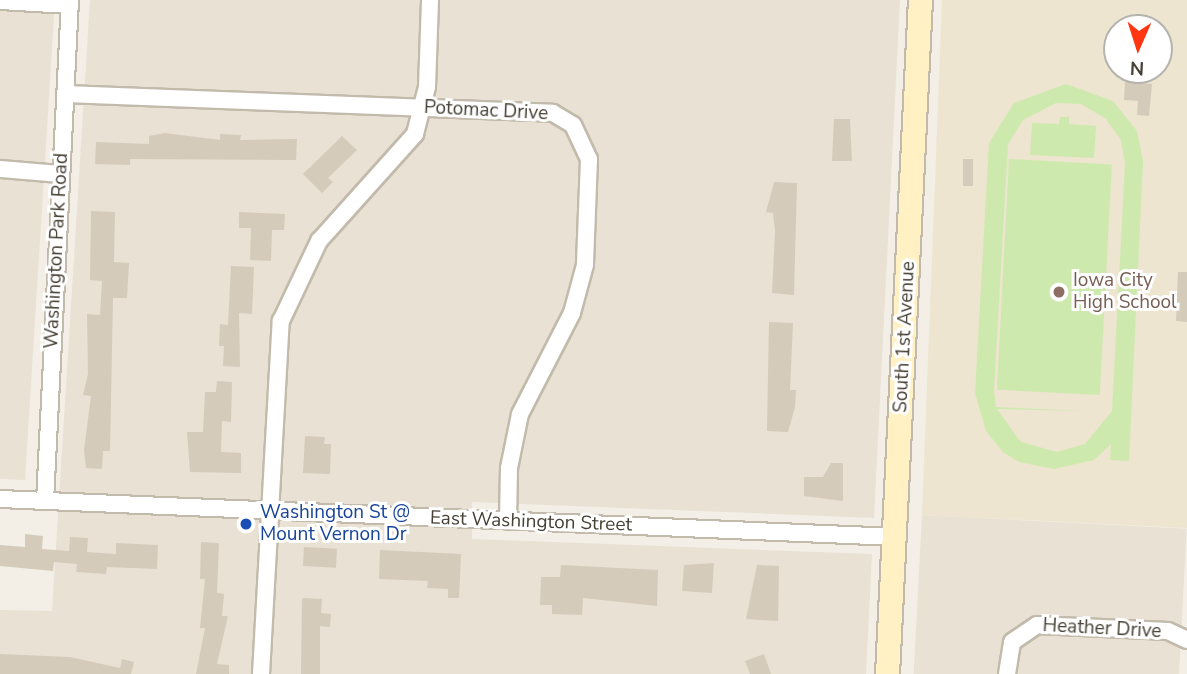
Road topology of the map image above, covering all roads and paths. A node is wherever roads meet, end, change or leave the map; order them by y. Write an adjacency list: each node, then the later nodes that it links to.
1 (430, 0): 6 (street)
2 (919, 0): 13 (main road, South 1st Avenue)
3 (0, 1): 4 (street)
4 (70, 3): 5 (street, Washington Park Road)
5 (65, 94): 6 (street, Potomac Drive); 8 (street, Washington Park Road)
6 (425, 108): 11 (street); 12 (street, Potomac Drive)
7 (0, 169): 8 (street)
8 (61, 174): 10 (street, Washington Park Road)
9 (0, 499): 10 (street, East Washington Street)
10 (45, 501): 11 (street, East Washington Street)
11 (269, 510): 12 (street, East Washington Street); 15 (street)
12 (508, 521): 13 (street, East Washington Street)
13 (894, 537): 16 (main road, South 1st Avenue)
14 (1187, 640): 17 (street, Heather Drive)
15 (261, 674)
16 (887, 674)
17 (1007, 674)

